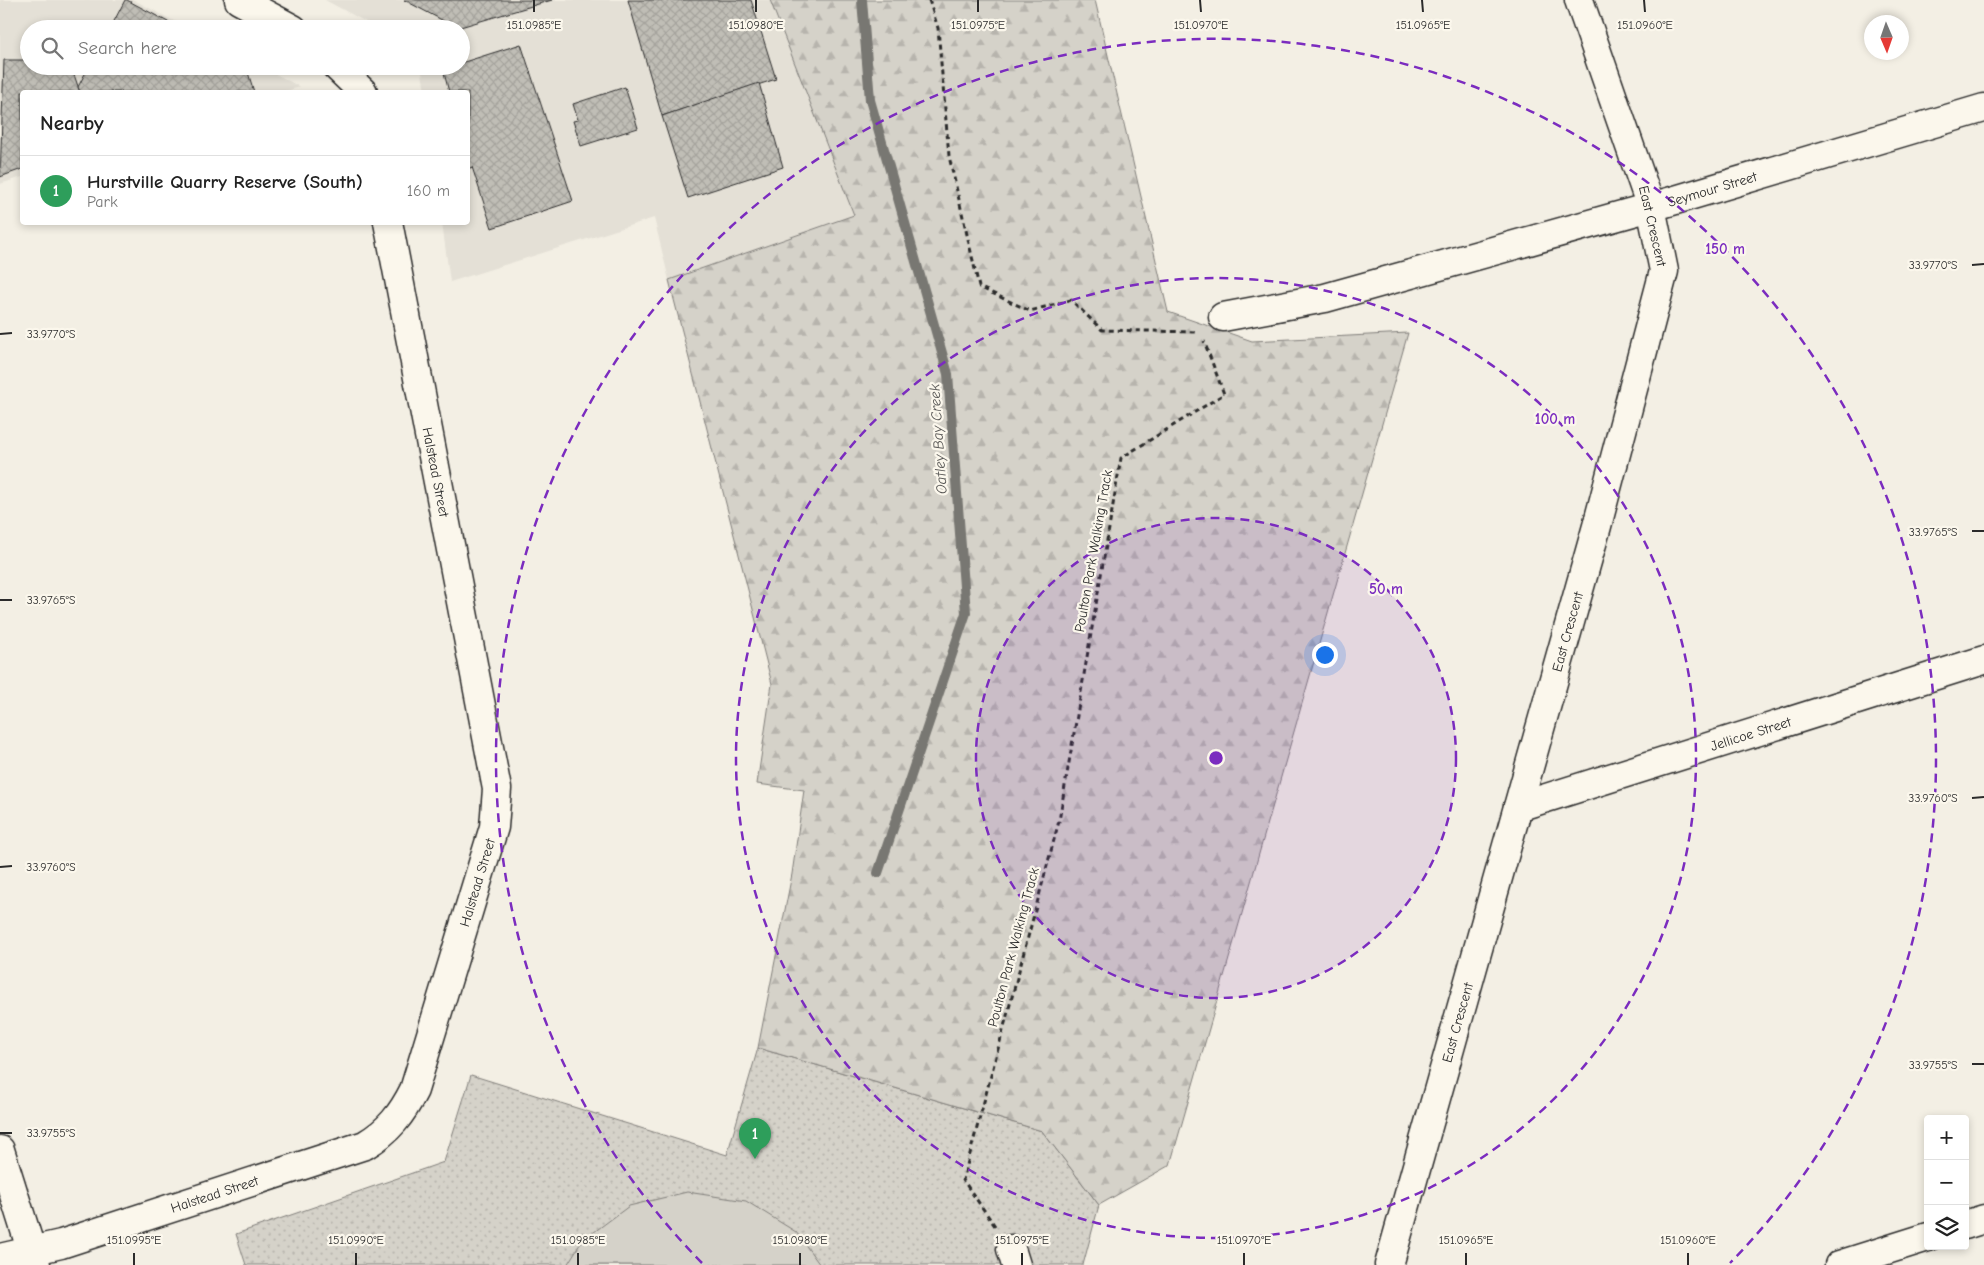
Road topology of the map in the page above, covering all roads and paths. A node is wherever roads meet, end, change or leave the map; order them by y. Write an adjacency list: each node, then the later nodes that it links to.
1 (239, 0): 4 (street)
2 (929, 0): 17 (path, Poulton Park Walking Track)
3 (1579, 0): 8 (street, East Crescent)
4 (276, 20)
5 (345, 75): 6 (street)
6 (361, 90)
7 (1984, 108): 8 (street, Seymour Street)
8 (1651, 207): 10 (street, Seymour Street); 12 (street, East Crescent)
9 (389, 225): 19 (street, Halstead Street)
10 (1223, 317)
11 (1984, 660): 12 (street, Jellicoe Street)
12 (1518, 807): 20 (street, East Crescent)
13 (0, 1150): 19 (street)
14 (1984, 1219): 15 (street)
15 (1969, 1224)
16 (1924, 1238): 21 (street)
17 (1013, 1257)
18 (0, 1258): 19 (street, Halstead Street)
19 (34, 1258)
20 (1388, 1265)
21 (1839, 1265)

